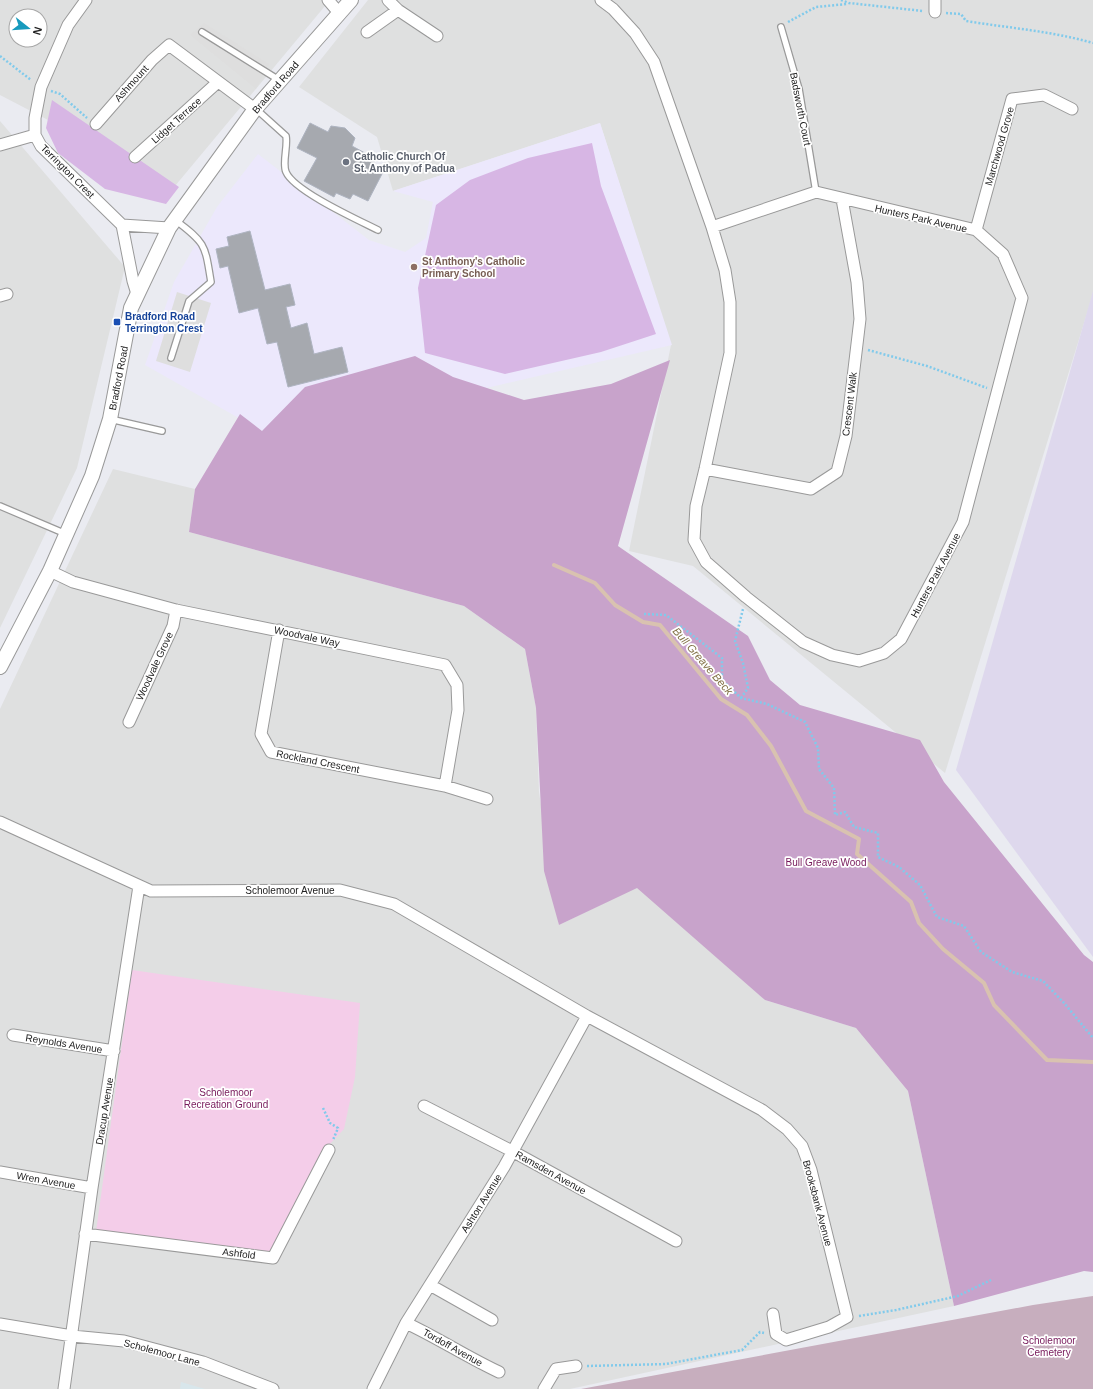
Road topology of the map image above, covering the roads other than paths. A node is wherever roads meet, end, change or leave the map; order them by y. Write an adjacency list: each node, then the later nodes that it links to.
1 (86, 0): 19 (street, Terrington Crest)
2 (328, 0): 9 (street)
3 (351, 0): 9 (street, Bradford Road)
4 (388, 0): 7 (street)
5 (601, 0): 26 (street, Hunters Park Avenue)
6 (935, 0): 8 (street)
7 (398, 10): 12 (street); 13 (street)
8 (935, 12)
9 (340, 14): 14 (street, Bradford Road)
10 (781, 27): 22 (lane, Badsworth Court)
11 (202, 32): 14 (lane)
12 (367, 32)
13 (437, 36)
14 (280, 80): 16 (street, Bradford Road)
15 (218, 82): 16 (street); 18 (street, Ashmount); 21 (street, Lidget Terrace)
16 (256, 109): 24 (street, Bradford Road); 27 (lane)
17 (1072, 110): 28 (street, Marchwood Grove)
18 (96, 124)
19 (35, 136): 20 (street); 25 (street, Terrington Crest)
20 (0, 145)
21 (134, 158)
22 (816, 192): 23 (street, Hunters Park Avenue); 26 (street)
23 (842, 199): 28 (street, Hunters Park Avenue); 33 (street, Crescent Walk)
24 (172, 224): 25 (street); 29 (street, Bradford Road); 30 (lane)
25 (122, 225): 29 (street)
26 (712, 227): 33 (street, Hunters Park Avenue)
27 (378, 230)
28 (976, 230): 33 (street, Hunters Park Avenue)
29 (137, 294): 31 (street, Bradford Road)
30 (171, 358)
31 (110, 419): 32 (lane); 35 (street, Bradford Road)
32 (162, 431)
33 (705, 470)
34 (0, 506): 35 (lane)
35 (66, 534): 36 (street, Bradford Road)
36 (50, 571): 37 (street, Woodvale Way); 39 (street, Bradford Road)
37 (176, 610): 38 (street, Woodvale Way); 40 (street, Woodvale Grove)
38 (279, 630): 41 (street, Woodvale Way); 41 (street, Rockland Crescent)
39 (0, 667)
40 (129, 722)
41 (445, 786): 42 (street, Rockland Crescent)
42 (487, 799)
43 (0, 822): 44 (street, Scholemoor Avenue)
44 (139, 886): 45 (street, Scholemoor Avenue); 47 (street, Dracup Avenue)
45 (587, 1016): 50 (street, Ashton Avenue); 56 (street, Brooksbank Avenue)
46 (13, 1035): 47 (street, Reynolds Avenue)
47 (114, 1051): 52 (street, Dracup Avenue)
48 (424, 1106): 50 (street, Ramsden Avenue)
49 (329, 1150): 53 (street, Ashfold)
50 (512, 1151): 54 (street, Ramsden Avenue); 55 (street, Ashton Avenue)
51 (0, 1172): 52 (street, Wren Avenue)
52 (92, 1188): 53 (street, Dracup Avenue)
53 (85, 1234): 60 (street, Dracup Avenue)
54 (676, 1241)
55 (430, 1285): 57 (street); 58 (street, Ashton Avenue)
56 (773, 1314)
57 (492, 1320)
58 (406, 1323): 62 (street, Tordoff Avenue); 65 (street, Ashton Avenue)
59 (0, 1324): 60 (street, Scholemoor Lane)
60 (72, 1336): 63 (street, Dracup Avenue); 64 (street, Scholemoor Lane)
61 (576, 1366): 66 (street)
62 (499, 1372)
63 (64, 1389)
64 (273, 1389)
65 (374, 1389)
66 (544, 1389)

